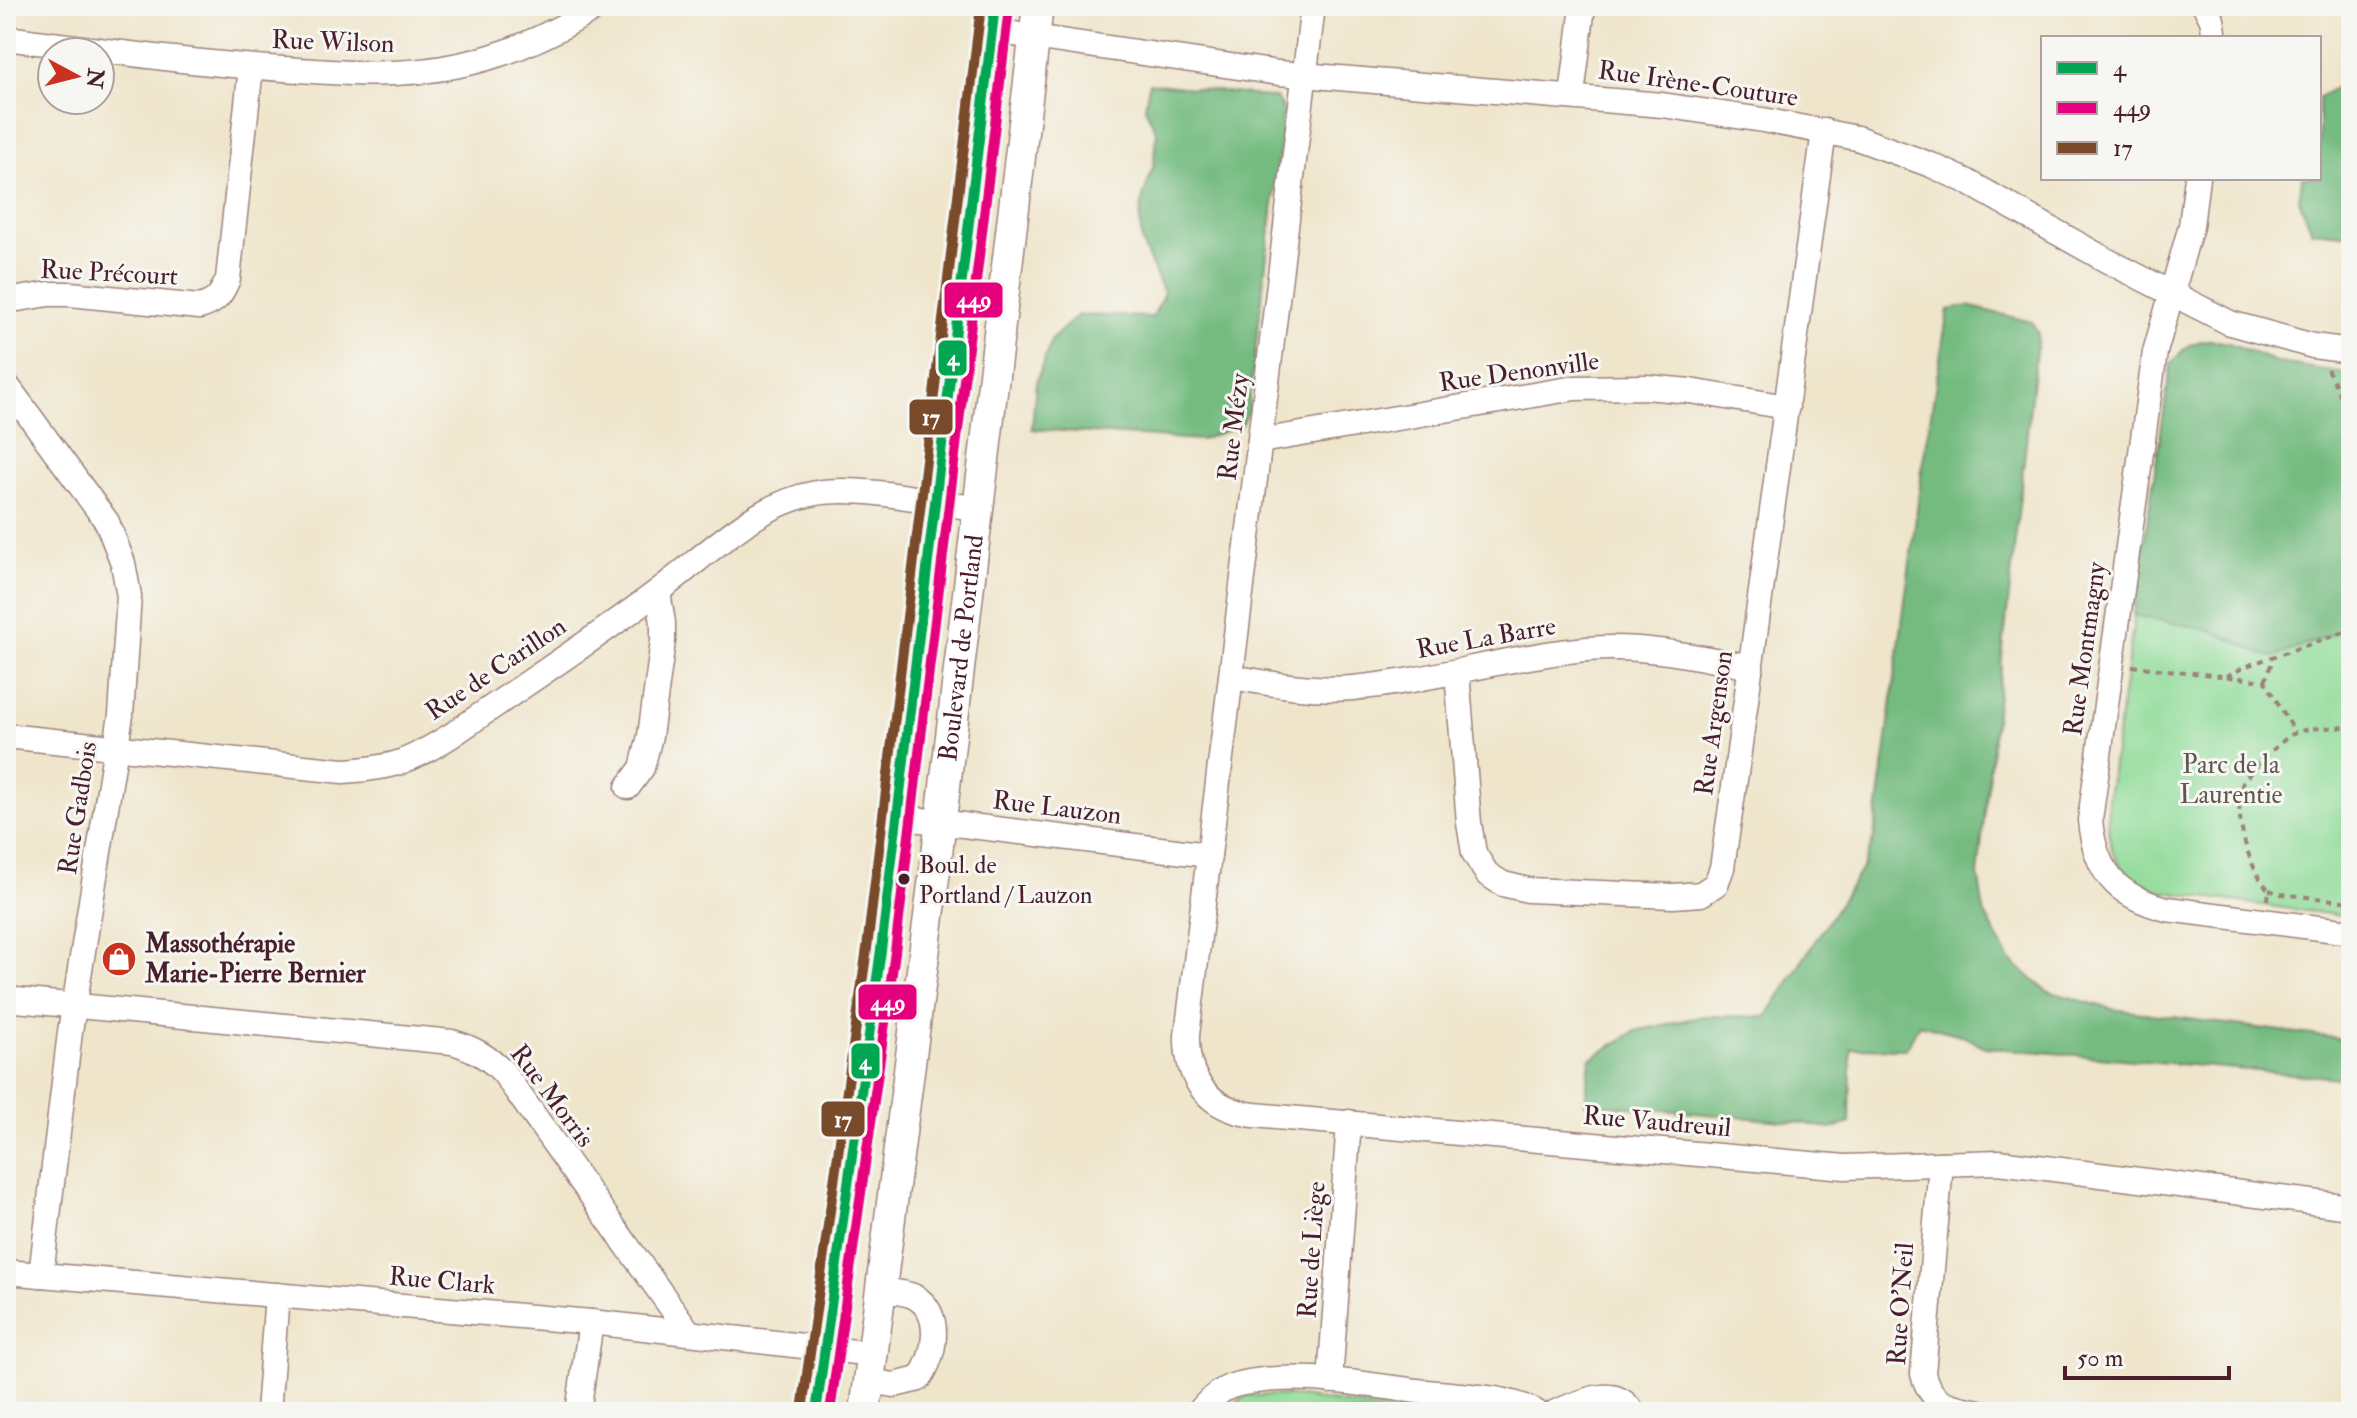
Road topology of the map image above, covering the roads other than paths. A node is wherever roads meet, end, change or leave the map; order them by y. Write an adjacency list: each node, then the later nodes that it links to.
1 (598, 6): 9 (street, Rue Wilson)
2 (1313, 6): 10 (street, Rue Mézy)
3 (1583, 6): 11 (street)
4 (2205, 6): 7 (street)
5 (994, 18): 6 (street, Rue Irène-Couture); 20 (main road, Boulevard de Portland)
6 (1036, 21): 10 (street, Rue Irène-Couture); 21 (main road, Boulevard de Portland)
7 (2215, 36)
8 (6, 38): 9 (street, Rue Wilson)
9 (251, 67): 15 (street, Rue Précourt)
10 (1305, 75): 11 (street, Rue Irène-Couture); 19 (street, Rue Mézy)
11 (1572, 96): 12 (street, Rue Irène-Couture)
12 (1824, 131): 14 (street, Rue Irène-Couture); 18 (street, Rue Argenson)
13 (2197, 180): 14 (street, Rue Montmagny)
14 (2171, 292): 16 (street, Rue Irène-Couture); 32 (street, Rue Montmagny)
15 (6, 301)
16 (2351, 351)
17 (6, 384): 27 (street, Rue Gadbois)
18 (1787, 407): 19 (street, Rue Denonville); 23 (street, Rue Argenson)
19 (1260, 441): 25 (street, Rue Mézy)
20 (935, 503): 21 (street, Rue de Carillon); 22 (street, Rue de Carillon); 29 (main road, Boulevard de Portland)
21 (979, 509): 30 (main road, Boulevard de Portland)
22 (658, 592): 27 (street, Rue de Carillon); 28 (street)
23 (1751, 667): 24 (street, Rue La Barre); 24 (street, Rue Argenson)
24 (1457, 672): 25 (street, Rue La Barre)
25 (1232, 677): 31 (street, Rue Mézy)
26 (6, 736): 27 (street, Rue de Carillon)
27 (117, 746): 34 (street, Rue Gadbois)
28 (628, 787)
29 (897, 817): 30 (street, Rue Lauzon); 44 (main road, Boulevard de Portland)
30 (941, 822): 31 (street, Rue Lauzon); 40 (main road, Boulevard de Portland)
31 (1209, 855): 35 (street, Rue Vaudreuil)
32 (2351, 932)
33 (6, 999): 34 (street, Rue Morris)
34 (74, 1005): 39 (street, Rue Gadbois); 43 (street, Rue Morris)
35 (1349, 1122): 36 (street, Rue Vaudreuil); 46 (street, Rue de Liège)
36 (1941, 1164): 37 (street, Rue Vaudreuil); 55 (street, Rue O'Neil)
37 (2351, 1207)
38 (6, 1272): 39 (street, Rue Clark)
39 (41, 1275): 41 (street, Rue Clark)
40 (882, 1290): 45 (main road, Boulevard de Portland); 45 (street)
41 (277, 1295): 42 (street, Rue Clark); 47 (street)
42 (591, 1322): 43 (street, Rue Clark); 48 (street)
43 (688, 1331): 44 (street, Rue Clark)
44 (825, 1348): 45 (street, Rue Clark); 49 (main road, Boulevard de Portland)
45 (871, 1368): 50 (main road, Boulevard de Portland)
46 (1330, 1381): 51 (street); 52 (street)
47 (268, 1412)
48 (578, 1412)
49 (816, 1412)
50 (865, 1412)
51 (1199, 1412)
52 (1536, 1412)
53 (1556, 1412): 54 (street)
54 (1632, 1412)
55 (1979, 1412)

